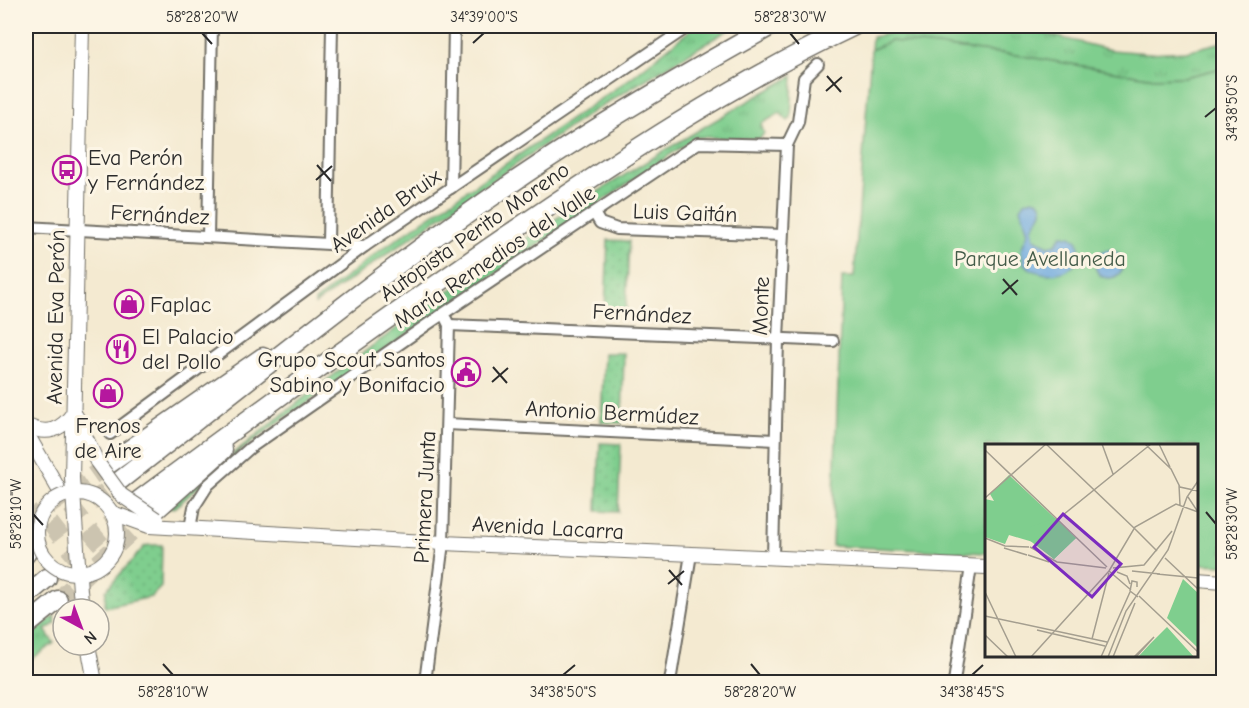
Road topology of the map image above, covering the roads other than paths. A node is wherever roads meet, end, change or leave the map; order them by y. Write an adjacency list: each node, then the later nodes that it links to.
1 (82, 26): 13 (main road, Avenida Eva Perón)
2 (212, 26): 15 (street)
3 (332, 26): 16 (street)
4 (454, 26): 10 (street)
5 (689, 26): 10 (street, Avenida Bruix)
6 (771, 26): 18 (highway, Autopista Perito Moreno)
7 (854, 26): 22 (highway, Autopista Perito Moreno)
8 (818, 64): 9 (street, Monte)
9 (788, 145): 11 (street, María Remedios del Valle); 14 (street, Monte)
10 (451, 188): 17 (street, Avenida Bruix)
11 (594, 213): 14 (street, Luis Gaitán); 19 (street, María Remedios del Valle)
12 (26, 227): 13 (street, Fernández)
13 (78, 230): 15 (street, Fernández); 23 (main road, Avenida Eva Perón)
14 (782, 235): 20 (street, Monte)
15 (208, 237): 16 (street, Fernández)
16 (328, 242): 17 (street, Fernández)
17 (365, 246): 27 (street, Avenida Bruix)
18 (360, 294): 29 (highway); 30 (highway, Autopista Perito Moreno)
19 (446, 320): 20 (street, Fernández); 24 (street, Primera Junta); 37 (street, María Remedios del Valle)
20 (778, 339): 21 (street, Fernández); 28 (street, Monte)
21 (833, 341)
22 (287, 392): 32 (highway, Autopista Perito Moreno); 35 (highway)
23 (74, 412): 25 (main road); 29 (main road); 31 (main road, Avenida Eva Perón, bridge)
24 (447, 424): 28 (street, Antonio Bermúdez); 38 (street, Primera Junta)
25 (26, 425)
26 (26, 432): 31 (main road)
27 (110, 434)
28 (775, 440): 41 (street, Monte)
29 (101, 464): 35 (main road, bridge)
30 (118, 482)
31 (65, 493): 33 (main road, bridge); 34 (main road, bridge); 44 (main road, Avenida Eva Perón, bridge)
32 (138, 501)
33 (110, 512): 35 (main road, bridge); 44 (main road, bridge)
34 (41, 516): 36 (main road); 39 (main road, bridge)
35 (155, 518): 37 (main road, Avenida Lacarra)
36 (26, 521)
37 (190, 528): 38 (main road, Avenida Lacarra)
38 (443, 543): 40 (main road, Avenida Lacarra); 54 (street, Primera Junta)
39 (30, 550): 44 (main road, bridge)
40 (691, 554): 41 (main road, Avenida Lacarra); 55 (street)
41 (773, 558): 42 (main road, Avenida Lacarra)
42 (971, 566): 43 (main road, Avenida Lacarra); 56 (street)
43 (985, 567)
44 (78, 573): 49 (main road, Avenida Eva Perón, bridge)
45 (47, 578): 48 (highway)
46 (1198, 580): 47 (main road)
47 (1224, 582)
48 (26, 596)
49 (81, 597)
50 (51, 606): 51 (highway)
51 (26, 626)
52 (90, 657): 53 (main road)
53 (95, 682)
54 (425, 682)
55 (670, 682)
56 (954, 682)

